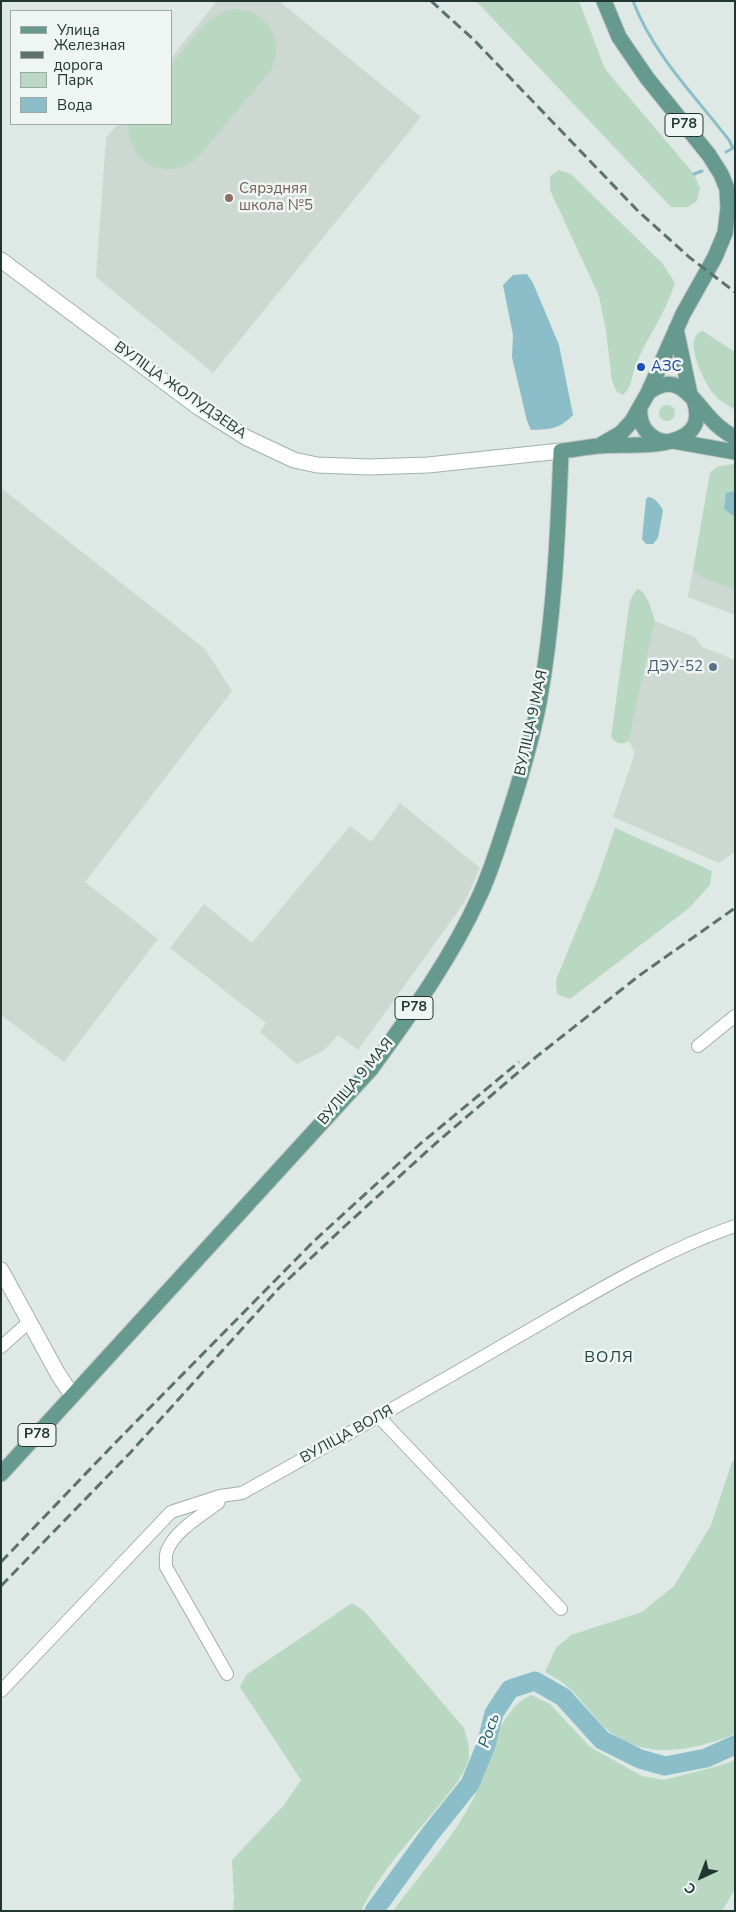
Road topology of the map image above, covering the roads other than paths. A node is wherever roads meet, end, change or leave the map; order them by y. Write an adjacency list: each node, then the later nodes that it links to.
1 (604, 1): 3 (main road, Р78)
2 (1, 260): 10 (main road, ВУЛІЦА ЖОЛУДЗЕВА)
3 (676, 329): 4 (main road, Р78); 5 (main road)
4 (648, 393): 5 (main road); 6 (main road, Р78)
5 (692, 397): 7 (main road); 8 (main road)
6 (640, 407): 8 (main road); 9 (main road, Р78)
7 (735, 438)
8 (670, 442): 9 (main road, Р78); 11 (main road)
9 (599, 446): 10 (main road, Р78)
10 (560, 451): 18 (main road, ВУЛІЦА 9 МАЯ / Р78)
11 (735, 452)
12 (735, 1016): 13 (street)
13 (698, 1046)
14 (735, 1226): 19 (street, ВУЛІЦА ВОЛЯ)
15 (1, 1270): 16 (main road)
16 (29, 1322): 17 (street); 18 (main road)
17 (1, 1347)
18 (72, 1395): 20 (main road, ВУЛІЦА 9 МАЯ / Р78)
19 (379, 1417): 21 (street, ВУЛІЦА ВОЛЯ); 22 (street)
20 (1, 1474)
21 (220, 1496): 23 (street); 24 (street, ВУЛІЦА ВОЛЯ)
22 (561, 1609)
23 (227, 1674)
24 (1, 1690)

